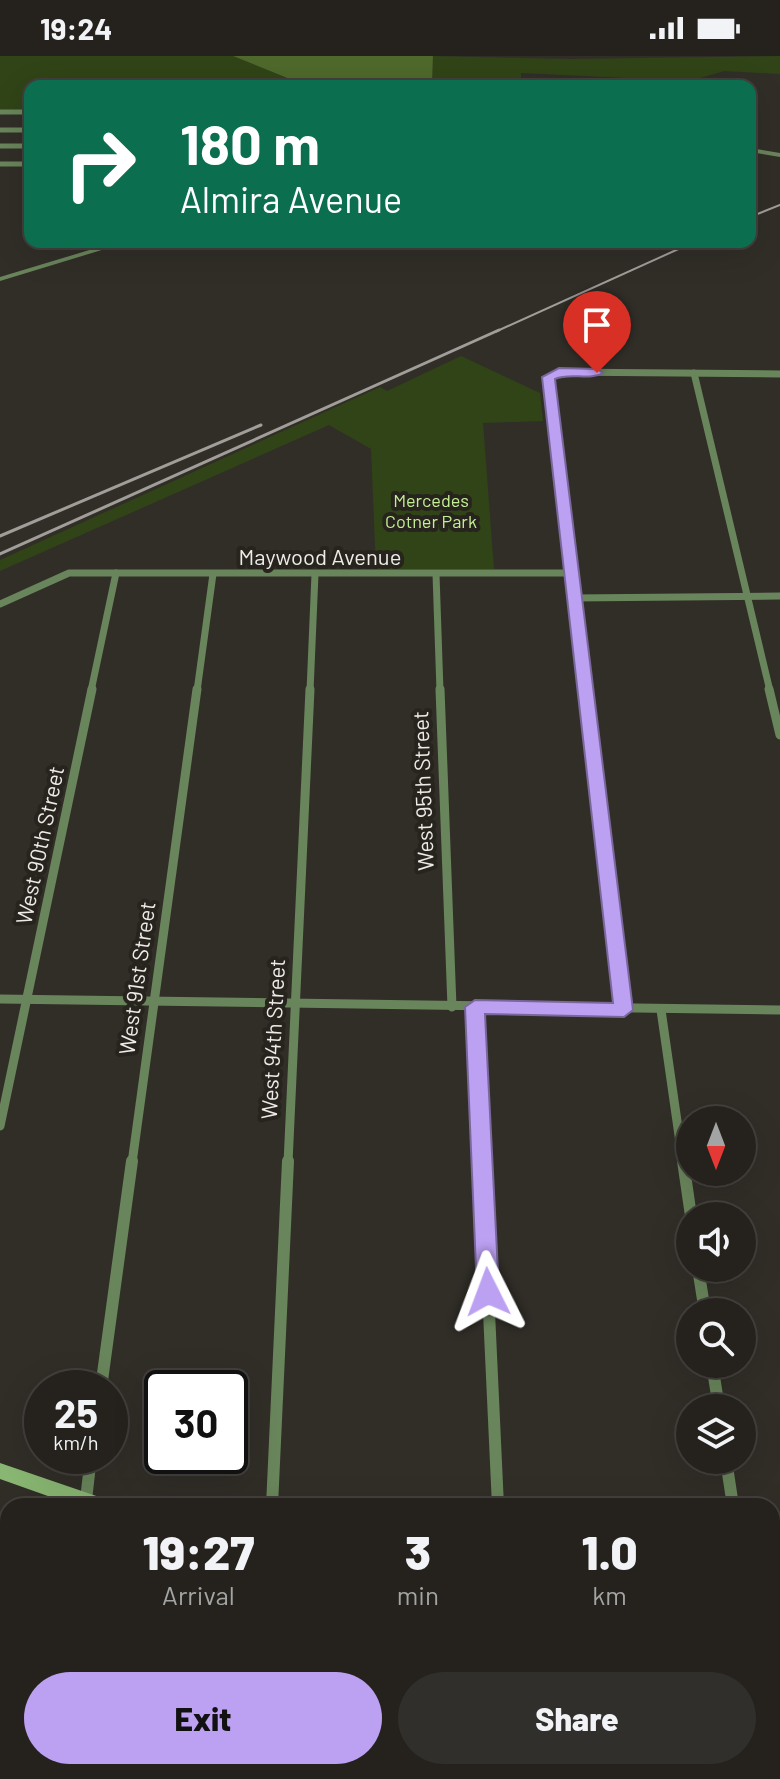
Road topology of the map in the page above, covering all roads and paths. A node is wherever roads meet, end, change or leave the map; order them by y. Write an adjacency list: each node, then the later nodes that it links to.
1 (0, 112): 2 (street)
2 (24, 112)
3 (0, 130): 4 (street)
4 (24, 130)
5 (0, 146): 6 (street)
6 (24, 146)
7 (756, 151): 8 (street)
8 (780, 155)
9 (0, 164): 10 (street)
10 (24, 164)
11 (104, 248): 12 (street)
12 (0, 279)
13 (694, 373): 14 (street); 16 (street); 20 (street)
14 (780, 374)
15 (116, 573): 17 (street, Maywood Avenue); 23 (street, Maywood Avenue); 26 (street, West 90th Street)
16 (570, 573): 19 (street, Maywood Avenue); 22 (street)
17 (213, 574): 18 (street, Maywood Avenue); 27 (street, West 91st Street)
18 (315, 574): 19 (street, Maywood Avenue); 28 (street, West 94th Street)
19 (436, 574): 29 (street, West 95th Street)
20 (745, 596): 21 (street); 22 (street); 24 (street)
21 (780, 596)
22 (573, 598): 31 (street)
23 (0, 604)
24 (780, 735)
25 (0, 999): 26 (street)
26 (25, 999): 27 (street); 34 (street, West 90th Street)
27 (153, 1002): 28 (street); 36 (street, West 91st Street)
28 (295, 1004): 29 (street); 42 (street, West 94th Street)
29 (452, 1007): 30 (street)
30 (475, 1007): 31 (street); 43 (street)
31 (624, 1010): 32 (street)
32 (661, 1010): 33 (street); 35 (street)
33 (780, 1010)
34 (0, 1126)
35 (689, 1202)
36 (103, 1370)
37 (0, 1471): 40 (main road)
38 (92, 1474): 41 (street)
39 (728, 1474): 44 (street)
40 (78, 1498)
41 (93, 1498)
42 (272, 1498)
43 (498, 1498)
44 (732, 1498)

